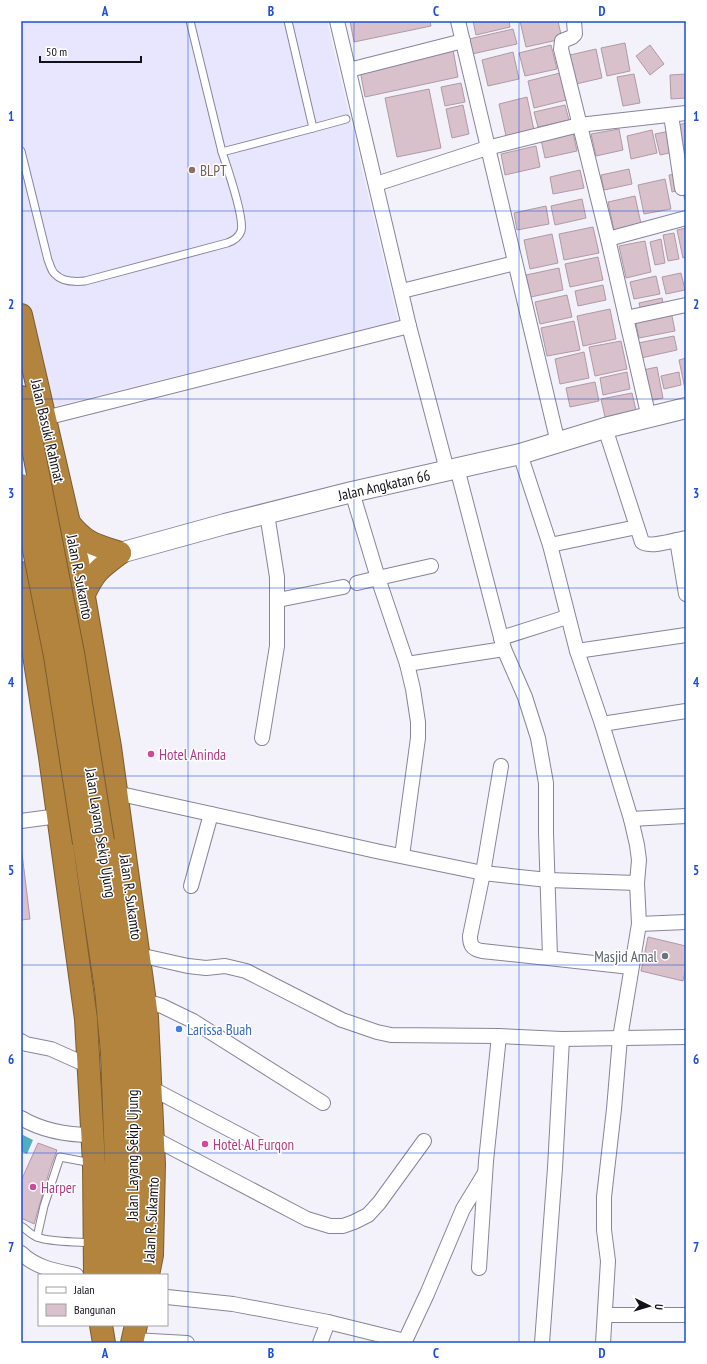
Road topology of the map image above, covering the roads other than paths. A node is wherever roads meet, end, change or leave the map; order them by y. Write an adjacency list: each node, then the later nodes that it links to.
1 (190, 21): 15 (lane)
2 (288, 21): 12 (lane)
3 (337, 21): 7 (street)
4 (458, 21): 6 (street)
5 (574, 21): 11 (street)
6 (463, 41): 7 (street); 13 (street)
7 (349, 70): 16 (street)
8 (686, 113): 9 (street)
9 (671, 114): 11 (street); 17 (street)
10 (346, 119): 12 (lane)
11 (579, 125): 13 (street); 19 (street)
12 (313, 128): 15 (lane)
13 (487, 148): 16 (street); 20 (street)
14 (21, 151): 15 (lane)
15 (222, 152)
16 (376, 184): 21 (street)
17 (682, 188)
18 (682, 219): 19 (street)
19 (608, 239): 24 (street)
20 (515, 263): 21 (street); 31 (street)
21 (402, 290): 25 (street)
22 (686, 305): 24 (street)
23 (21, 315): 29 (highway, Jalan Basuki Rahmat)
24 (626, 318): 28 (street)
25 (410, 326): 29 (street); 33 (street)
26 (21, 397): 29 (highway, Jalan Layang Sekip Ujung)
27 (686, 408): 28 (street, Jalan Angkatan 66)
28 (649, 418): 30 (street, Jalan Angkatan 66)
29 (37, 426): 37 (highway, Jalan Basuki Rahmat); 69 (highway, Jalan Layang Sekip Ujung, bridge)
30 (605, 428): 31 (street, Jalan Angkatan 66); 38 (street)
31 (558, 443): 32 (street, Jalan Angkatan 66)
32 (520, 454): 33 (street, Jalan Angkatan 66); 41 (street)
33 (452, 469): 35 (street, Jalan Angkatan 66); 55 (street)
34 (21, 485): 69 (highway, Jalan Layang Sekip Ujung, bridge)
35 (352, 492): 36 (street, Jalan Angkatan 66); 46 (street)
36 (267, 514): 42 (street, Jalan Angkatan 66); 51 (street)
37 (67, 515): 39 (highway); 42 (highway); 43 (highway, Jalan R. Sukamto)
38 (637, 527): 40 (street); 41 (street)
39 (21, 529)
40 (682, 539): 50 (street)
41 (550, 545): 52 (street)
42 (120, 553): 43 (street, Jalan Angkatan 66); 49 (highway)
43 (80, 562): 45 (street, Jalan Angkatan 66); 49 (highway, Jalan R. Sukamto)
44 (431, 566): 46 (street)
45 (21, 574): 56 (highway)
46 (378, 578): 47 (street); 58 (street)
47 (357, 583)
48 (343, 587): 51 (street)
49 (84, 594): 54 (highway, Jalan R. Sukamto)
50 (686, 594)
51 (278, 600): 61 (street)
52 (567, 617): 55 (street); 57 (street)
53 (686, 635): 57 (street)
54 (92, 643): 56 (highway); 63 (highway, Jalan R. Sukamto)
55 (502, 643): 58 (street); 72 (street)
56 (33, 646): 64 (highway)
57 (577, 651): 60 (street)
58 (407, 664): 70 (street)
59 (686, 711): 60 (street)
60 (602, 724): 67 (street)
61 (262, 738)
62 (501, 766): 71 (street)
63 (116, 791): 64 (highway); 65 (street); 77 (highway, Jalan R. Sukamto)
64 (57, 806): 68 (street); 86 (highway)
65 (211, 814): 70 (street); 74 (street)
66 (686, 816): 67 (street)
67 (631, 819): 73 (street)
68 (21, 821)
69 (93, 842): 103 (highway, Jalan Layang Sekip Ujung); 104 (highway, Jalan Layang Sekip Ujung)
70 (402, 856): 71 (street)
71 (483, 873): 72 (street); 78 (street)
72 (548, 880): 73 (street); 78 (street)
73 (637, 883): 76 (street)
74 (191, 886)
75 (686, 922): 76 (street)
76 (638, 924): 79 (street)
77 (139, 955): 80 (highway, Jalan R. Sukamto); 81 (street)
78 (550, 957): 79 (street)
79 (632, 967): 83 (street)
80 (145, 1001): 87 (highway, Jalan R. Sukamto); 88 (street)
81 (499, 1036): 84 (street); 95 (street)
82 (686, 1037): 83 (street)
83 (620, 1038): 84 (street); 107 (street)
84 (562, 1039): 118 (street)
85 (21, 1041): 86 (street)
86 (89, 1066): 90 (highway)
87 (151, 1088): 91 (highway, Jalan R. Sukamto); 93 (street)
88 (323, 1103)
89 (21, 1118): 90 (street)
90 (92, 1135): 94 (highway)
91 (153, 1138): 92 (street); 105 (highway, Jalan R. Sukamto)
92 (424, 1141)
93 (255, 1143)
94 (94, 1164): 97 (lane); 98 (highway)
95 (485, 1172): 100 (street); 113 (street)
96 (21, 1226): 97 (lane)
97 (37, 1237): 98 (lane)
98 (96, 1243): 102 (highway)
99 (21, 1253): 101 (street)
100 (479, 1268)
101 (72, 1274)
102 (95, 1274)
103 (110, 1274)
104 (130, 1274)
105 (148, 1274)
106 (168, 1296): 109 (street)
107 (605, 1315): 108 (street); 119 (street)
108 (686, 1315)
109 (328, 1322): 113 (street); 117 (street)
110 (101, 1326): 114 (highway)
111 (108, 1326): 115 (highway)
112 (131, 1335): 116 (street)
113 (407, 1342)
114 (104, 1343)
115 (107, 1343)
116 (187, 1343)
117 (320, 1343)
118 (542, 1343)
119 (603, 1343)

